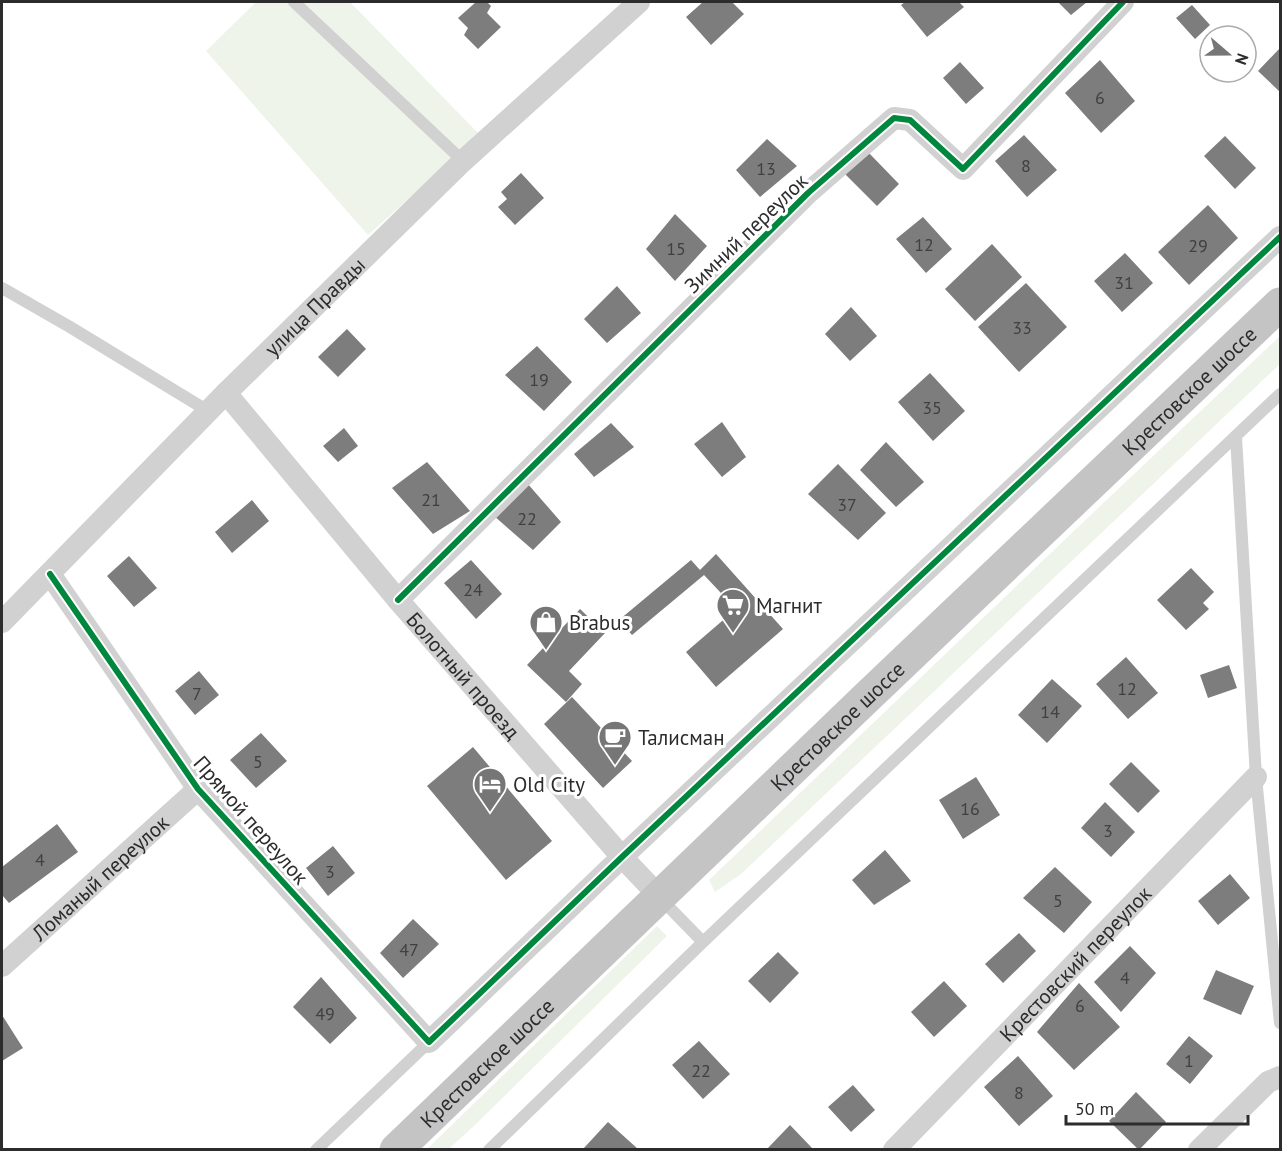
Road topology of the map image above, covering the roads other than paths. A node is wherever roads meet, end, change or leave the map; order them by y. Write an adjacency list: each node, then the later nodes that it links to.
1 (294, 2): 4 (lane)
2 (639, 2): 4 (street, улица Правды)
3 (1123, 2): 13 (street, Зимний переулок)
4 (464, 161): 8 (street, улица Правды)
5 (1281, 237): 17 (street)
6 (2, 288): 10 (lane)
7 (1281, 304): 18 (main road, Крестовское шоссе)
8 (226, 393): 10 (street, улица Правды); 13 (street, Болотный проезд)
9 (1281, 394): 11 (lane)
10 (208, 411): 12 (street, улица Правды)
11 (1236, 437): 15 (lane); 19 (lane)
12 (50, 574): 14 (street, улица Правды); 16 (street, Прямой переулок)
13 (398, 600): 17 (street, Болотный проезд)
14 (2, 622)
15 (1256, 777): 21 (lane); 27 (street, Крестовский переулок)
16 (198, 789): 20 (street, Ломаный переулок); 22 (street, Прямой переулок)
17 (622, 857): 18 (street, Болотный проезд); 22 (street)
18 (660, 897): 19 (lane); 25 (main road, Крестовское шоссе)
19 (703, 942): 26 (lane)
20 (2, 966)
21 (1281, 1023)
22 (429, 1042): 24 (lane)
23 (1281, 1077): 28 (street)
24 (316, 1149)
25 (396, 1149)
26 (489, 1149)
27 (894, 1149)
28 (1198, 1149)

